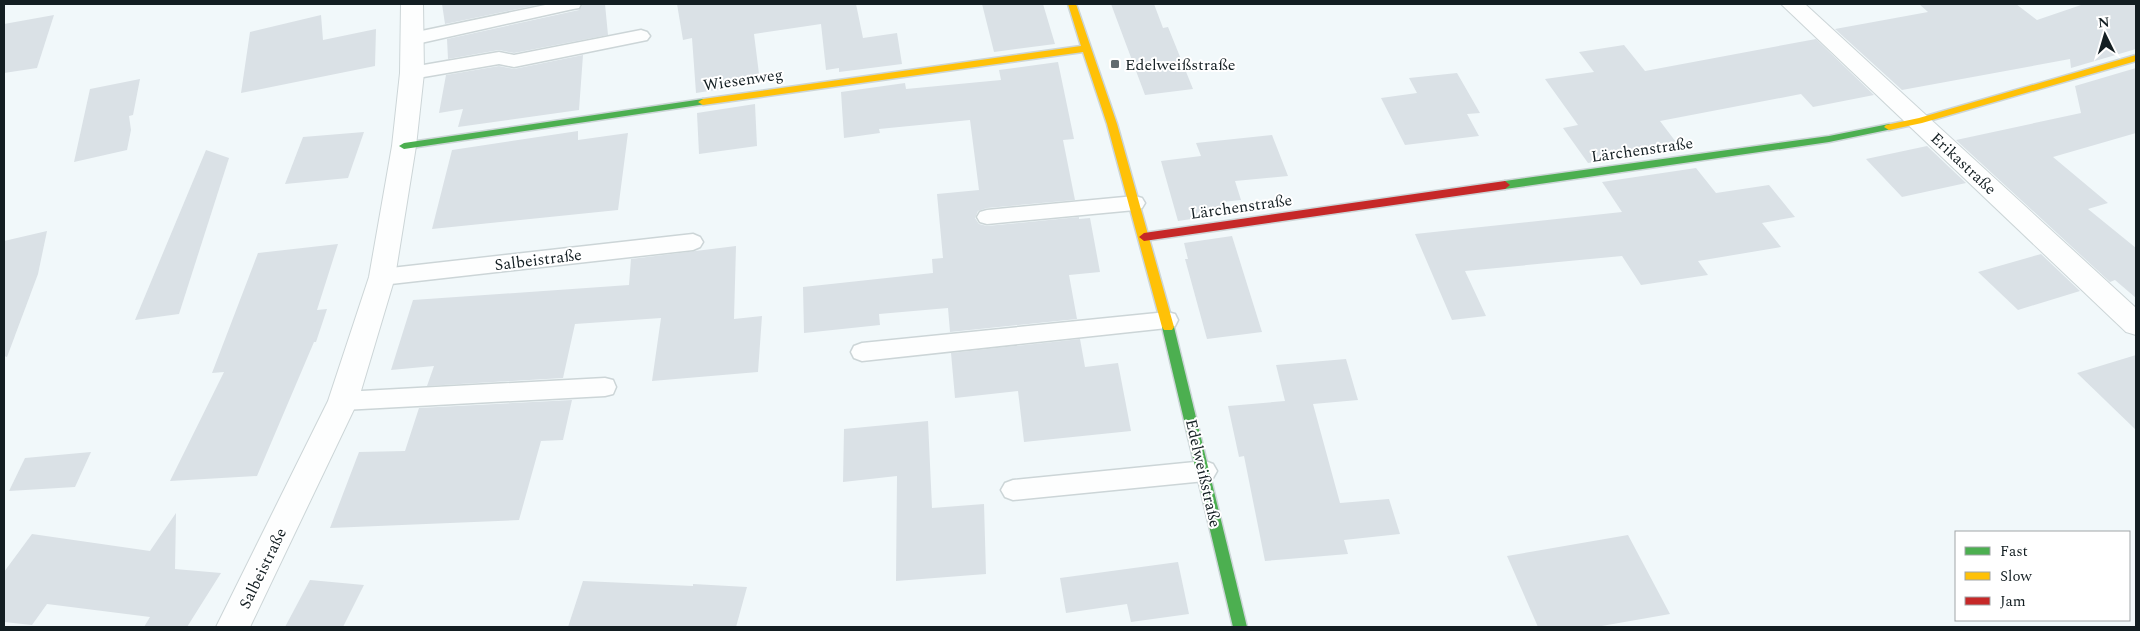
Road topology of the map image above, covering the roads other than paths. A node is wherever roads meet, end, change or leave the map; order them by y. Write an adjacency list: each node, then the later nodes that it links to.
1 (412, 4): 6 (street, Salbeistraße)
2 (573, 4): 6 (lane)
3 (1072, 4): 7 (street, Edelweißstraße)
4 (1792, 4): 10 (street, Erikastraße)
5 (641, 36): 9 (lane)
6 (412, 39): 9 (street, Salbeistraße)
7 (1088, 48): 11 (street, Wiesenweg); 12 (street, Edelweißstraße)
8 (2136, 58): 10 (street, Lärchenstraße)
9 (412, 73): 11 (street, Salbeistraße)
10 (1919, 122): 14 (street, Lärchenstraße); 18 (street, Erikastraße)
11 (404, 146): 16 (street, Salbeistraße)
12 (1135, 203): 13 (lane); 14 (street, Edelweißstraße)
13 (988, 217)
14 (1144, 237): 17 (street, Edelweißstraße)
15 (693, 242): 16 (lane, Salbeistraße)
16 (382, 277): 21 (street, Salbeistraße)
17 (1167, 320): 19 (lane); 22 (street, Edelweißstraße)
18 (2136, 324)
19 (862, 352)
20 (605, 387): 21 (lane)
21 (344, 400): 24 (street, Salbeistraße)
22 (1205, 471): 23 (lane); 25 (street, Edelweißstraße)
23 (1013, 490)
24 (233, 627)
25 (1240, 627)

